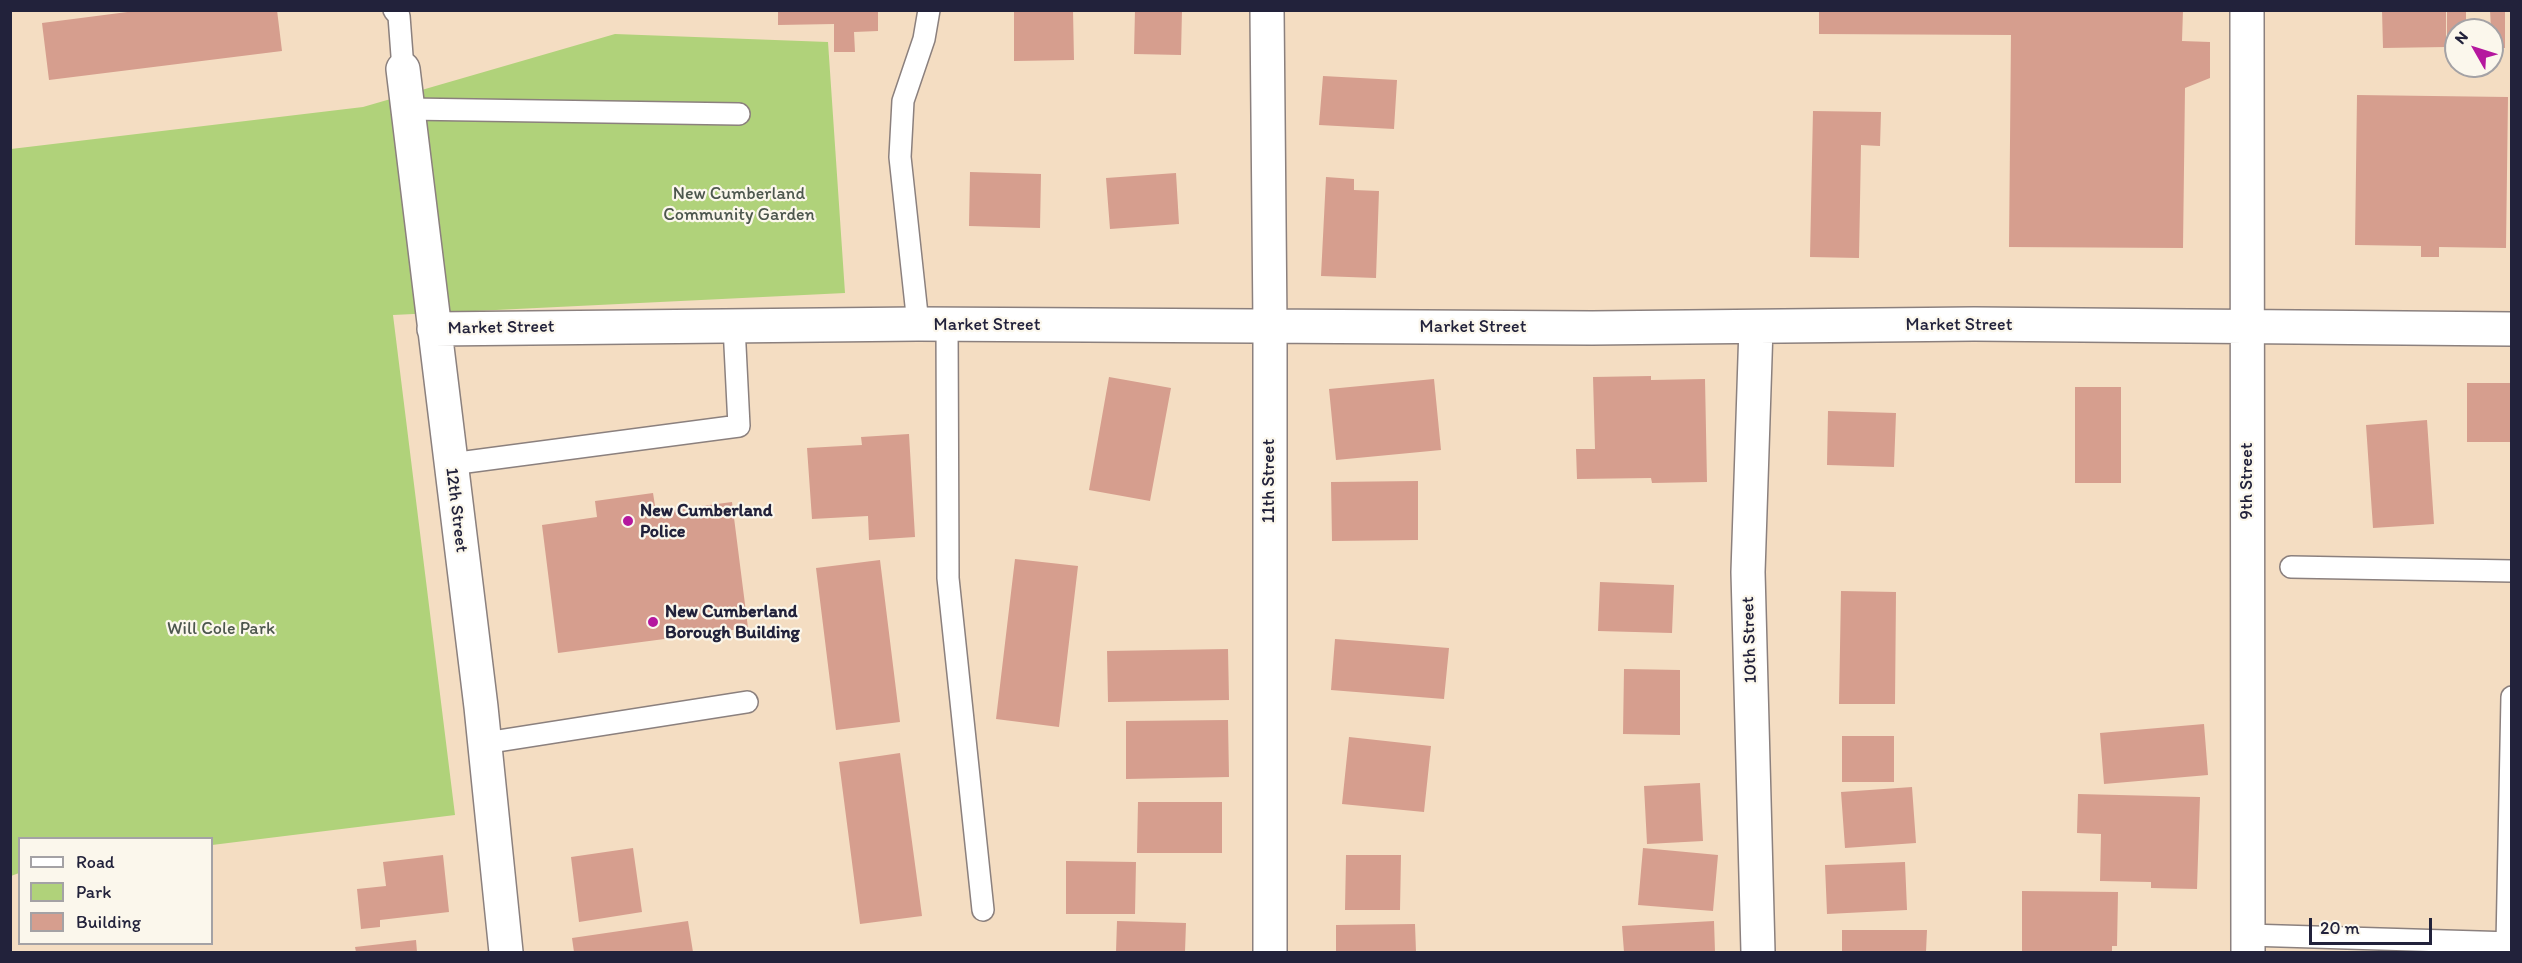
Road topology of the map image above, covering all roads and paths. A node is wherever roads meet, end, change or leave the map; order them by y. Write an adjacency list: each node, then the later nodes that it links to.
1 (929, 10): 8 (lane)
2 (1267, 10): 10 (street, 11th Street)
3 (2247, 10): 11 (street, 9th Street)
4 (400, 12): 5 (lane)
5 (404, 69): 6 (street, 12th Street)
6 (408, 109): 7 (lane); 13 (street, 12th Street)
7 (739, 114)
8 (933, 324): 9 (street, Market Street); 10 (street, Market Street); 21 (lane)
9 (734, 326): 13 (street, Market Street); 15 (lane)
10 (1270, 326): 12 (street, Market Street); 25 (street, 11th Street)
11 (2246, 326): 12 (street, Market Street); 14 (street, Market Street); 23 (street, 9th Street)
12 (1756, 327): 26 (street, 10th Street)
13 (434, 329): 15 (street, 12th Street)
14 (2511, 329)
15 (451, 464): 20 (street, 12th Street)
16 (2291, 567): 17 (lane)
17 (2511, 571)
18 (2511, 697): 22 (lane)
19 (747, 702): 20 (lane)
20 (485, 743): 24 (street, 12th Street)
21 (983, 910)
22 (2509, 943): 23 (lane)
23 (2248, 944)
24 (506, 952)
25 (1270, 952)
26 (1758, 952)

